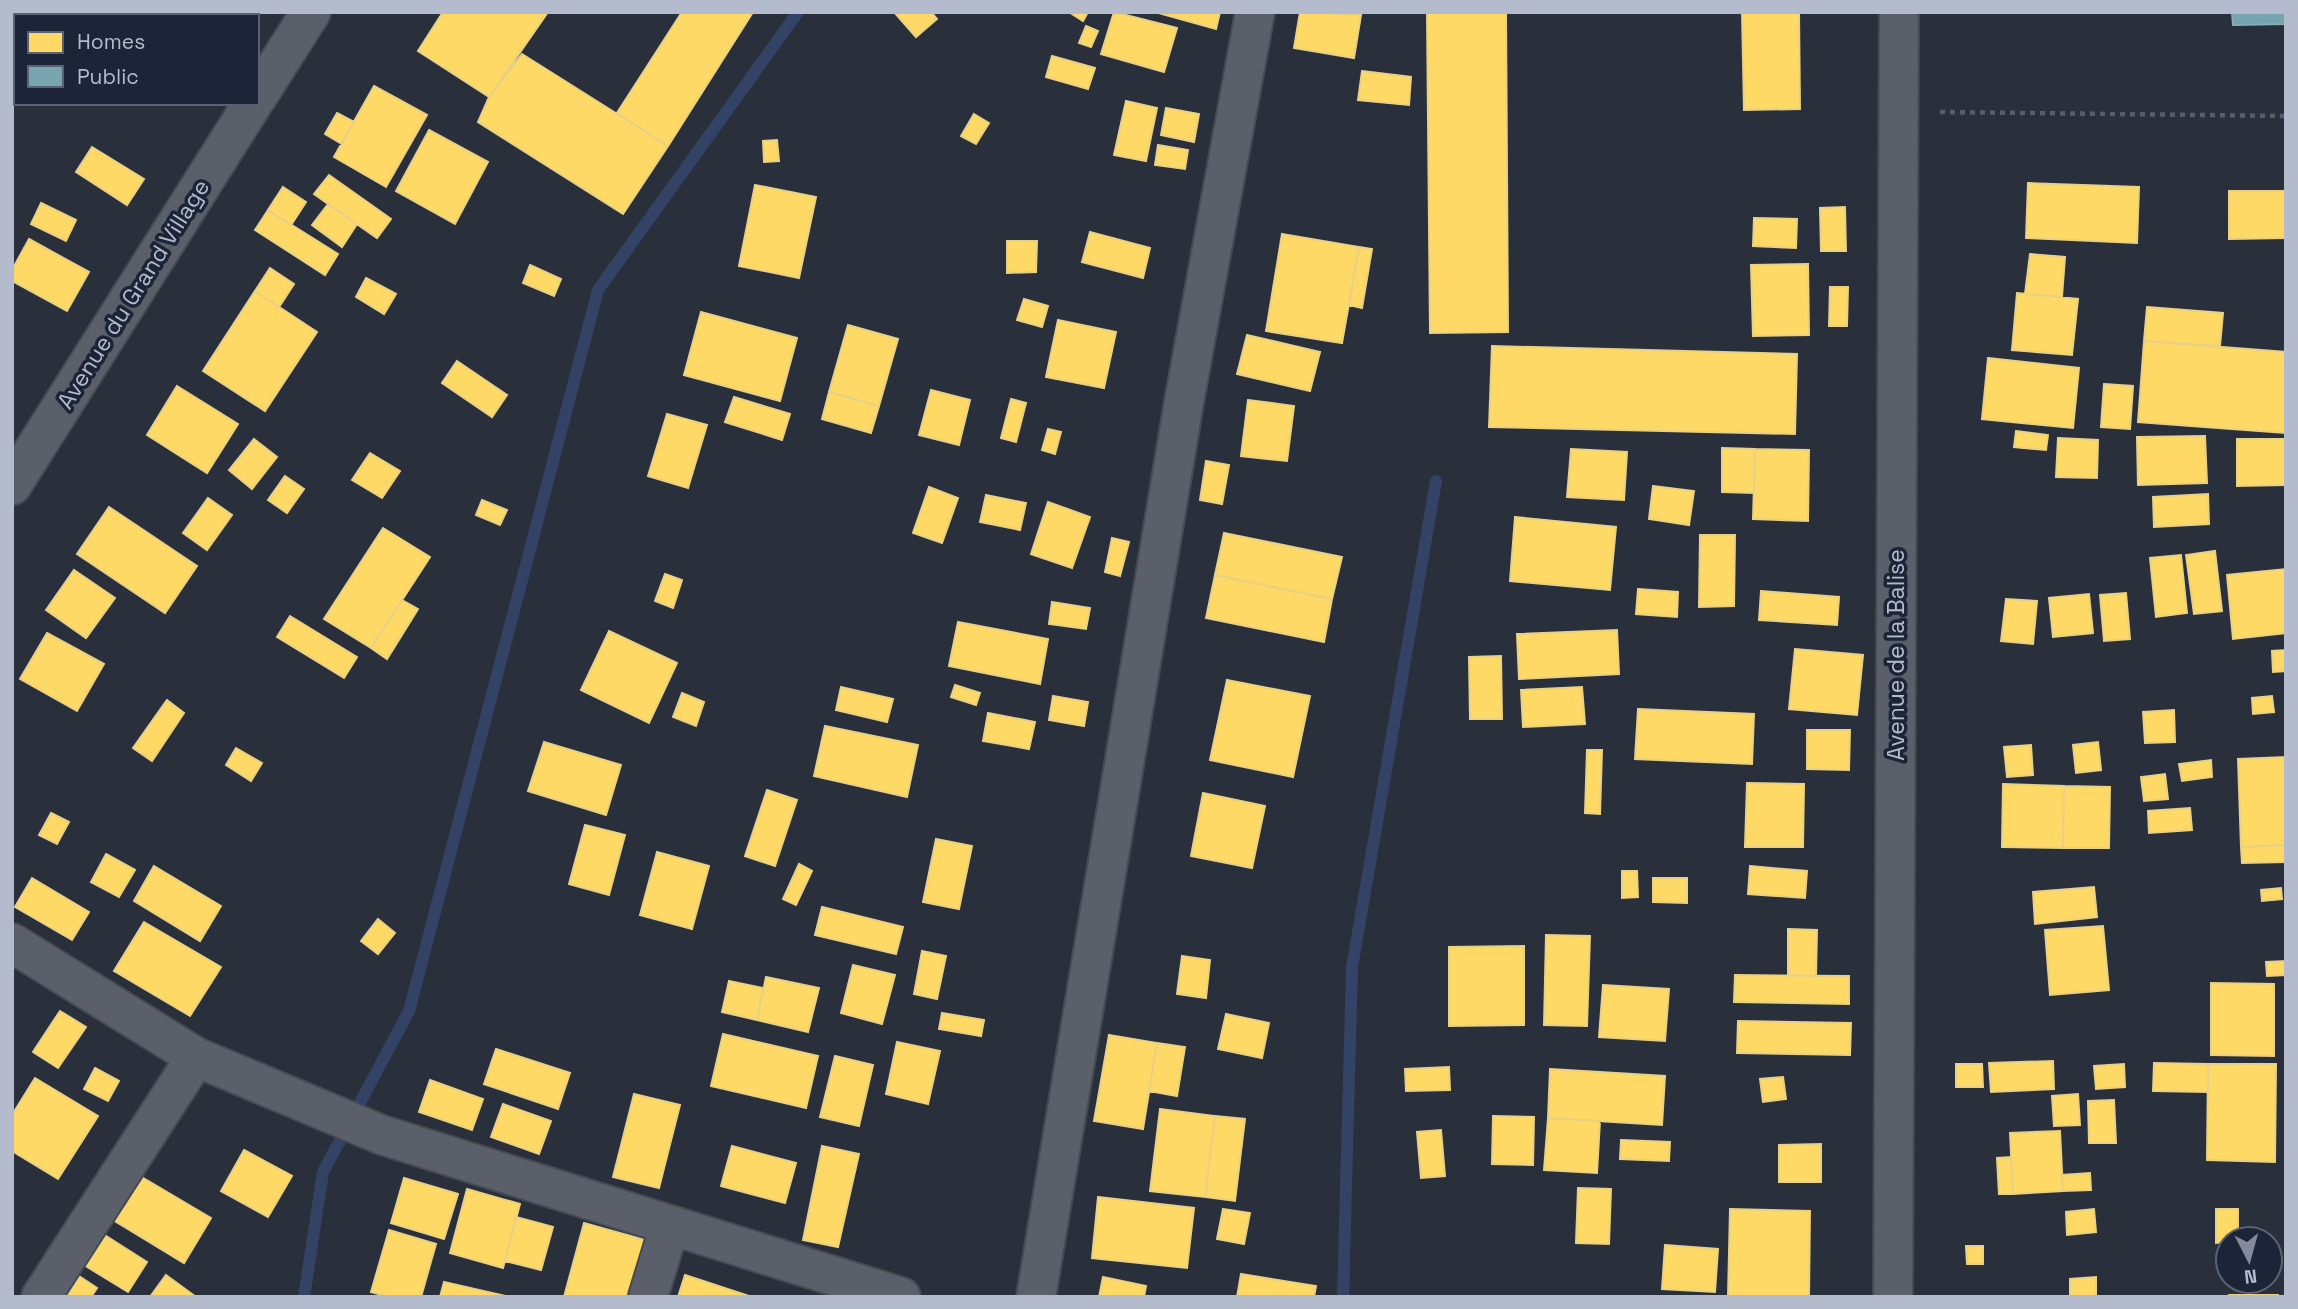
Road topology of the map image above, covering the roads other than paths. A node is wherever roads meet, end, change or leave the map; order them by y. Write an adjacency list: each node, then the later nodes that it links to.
1 (311, 12): 4 (street)
2 (1255, 12): 13 (street)
3 (1899, 12): 14 (street, Avenue de la Balise)
4 (259, 94)
5 (252, 105): 6 (street, Avenue du Grand Village)
6 (12, 485)
7 (12, 943): 8 (street)
8 (196, 1057): 9 (street); 10 (street)
9 (670, 1225): 11 (street); 12 (street)
10 (41, 1297)
11 (648, 1297)
12 (901, 1297)
13 (1036, 1297)
14 (1893, 1297)

